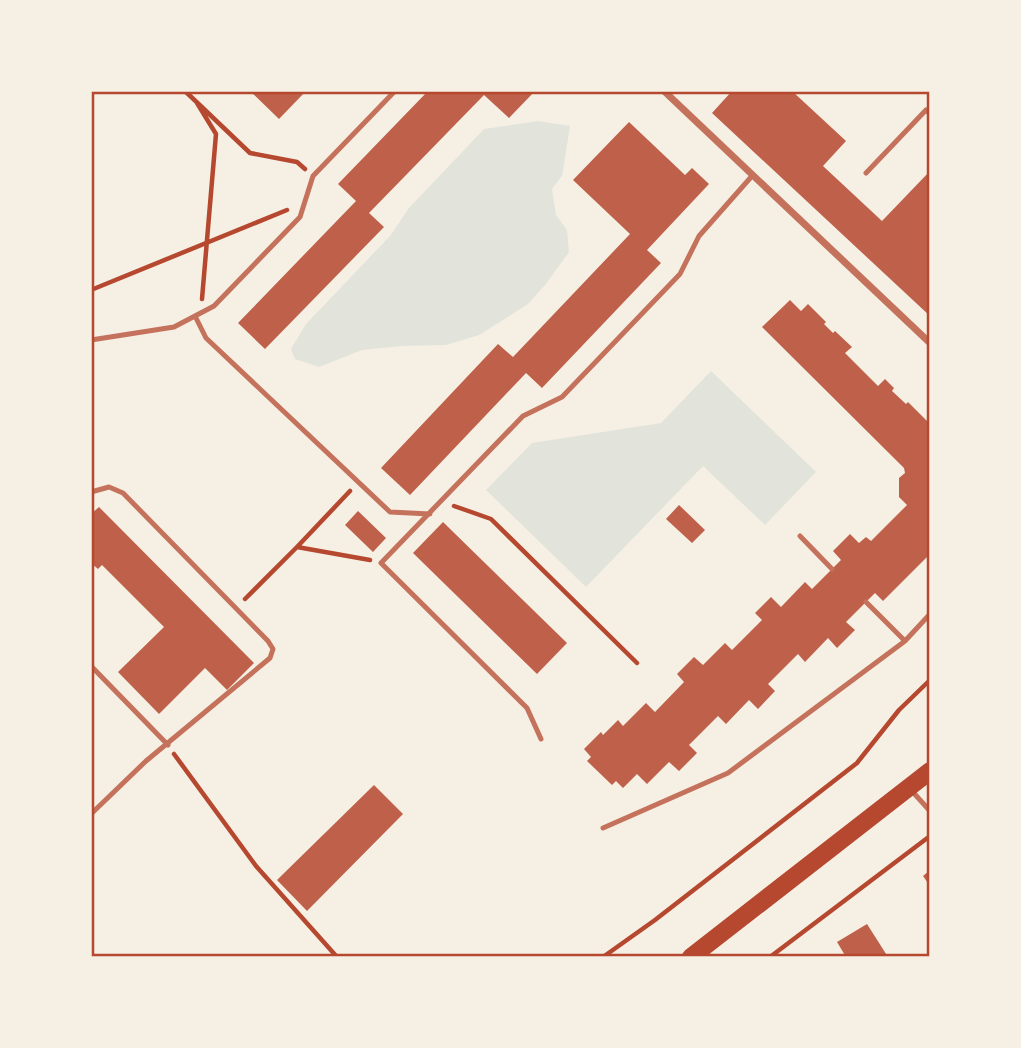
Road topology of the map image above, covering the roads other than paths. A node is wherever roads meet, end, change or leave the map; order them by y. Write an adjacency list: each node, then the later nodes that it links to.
1 (395, 91): 6 (lane)
2 (664, 91): 5 (street)
3 (930, 114): 4 (lane)
4 (866, 173)
5 (752, 176): 8 (street); 10 (lane)
6 (198, 314): 7 (lane); 10 (lane)
7 (91, 340)
8 (930, 343)
9 (91, 492): 18 (lane)
10 (430, 514): 17 (lane)
11 (800, 536): 12 (lane)
12 (832, 569)
13 (866, 602): 15 (lane)
14 (930, 614): 15 (lane)
15 (905, 641): 23 (lane)
16 (91, 666): 18 (lane)
17 (541, 739)
18 (167, 745): 22 (lane)
19 (930, 771): 20 (main road)
20 (910, 788): 21 (lane); 24 (main road)
21 (930, 811)
22 (91, 814)
23 (603, 828)
24 (691, 957)

